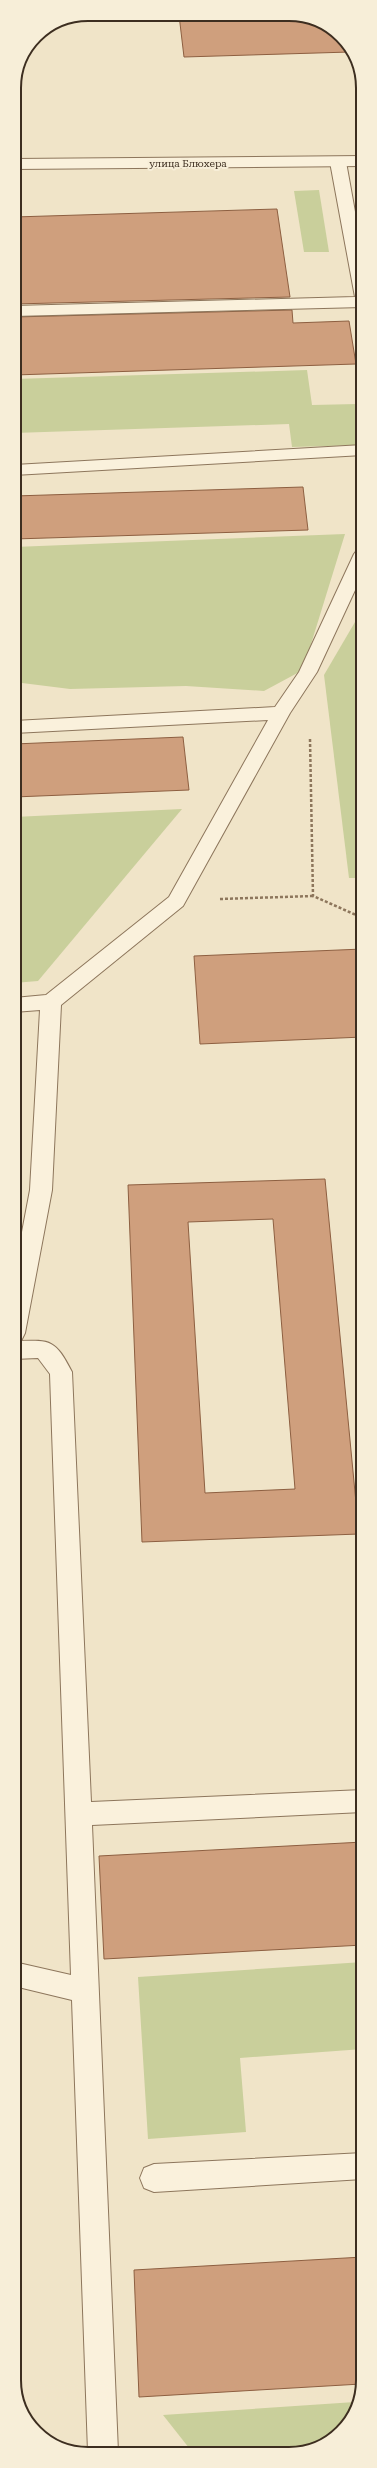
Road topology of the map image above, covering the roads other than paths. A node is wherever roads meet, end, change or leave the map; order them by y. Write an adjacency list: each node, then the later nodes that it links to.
1 (356, 161): 2 (street, улица Блюхера)
2 (338, 162): 3 (street, улица Блюхера); 4 (street)
3 (21, 164)
4 (356, 262)
5 (356, 301): 6 (street)
6 (21, 310)
7 (356, 450): 8 (street)
8 (21, 470)
9 (356, 569): 10 (street)
10 (282, 713): 11 (street); 12 (street)
11 (21, 727)
12 (51, 1002): 13 (street); 14 (street)
13 (21, 1004)
14 (21, 1296)
15 (21, 1350): 17 (street)
16 (356, 1801): 17 (street)
17 (78, 1814): 19 (street)
18 (21, 1976): 19 (street)
19 (85, 1991): 22 (street)
20 (356, 2166): 21 (street)
21 (154, 2178)
22 (103, 2447)

